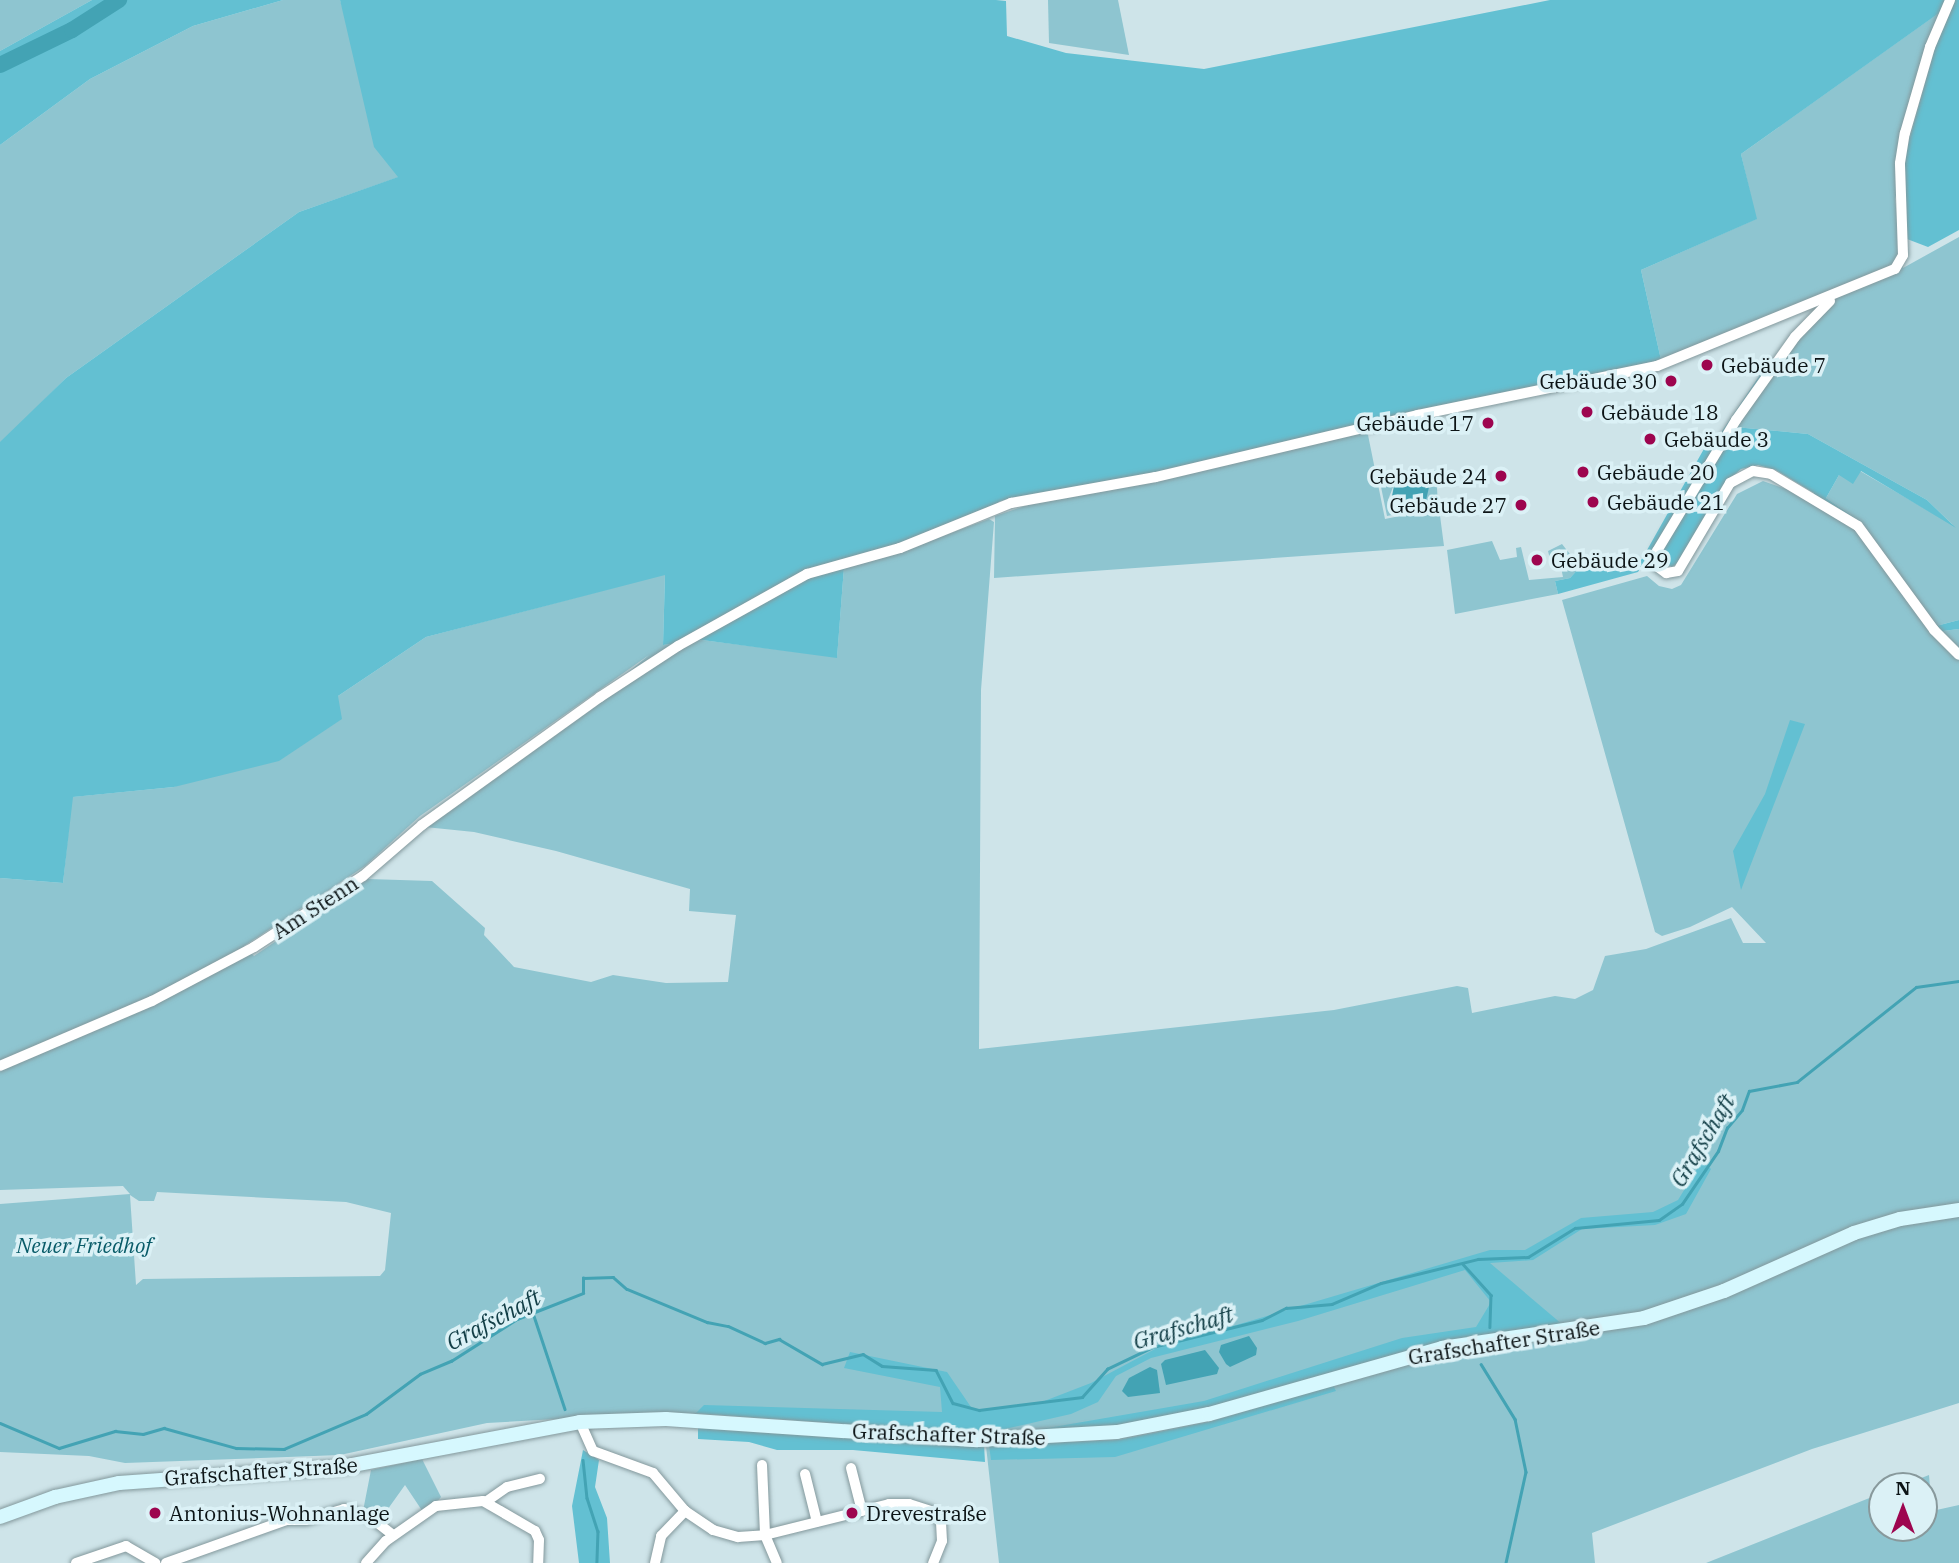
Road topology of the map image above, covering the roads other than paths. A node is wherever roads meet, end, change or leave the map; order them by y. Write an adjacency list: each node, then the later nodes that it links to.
1 (1950, 0): 2 (street)
2 (1838, 296): 3 (street, Am Stenn); 4 (street)
3 (1781, 317): 4 (street); 6 (street, Am Stenn)
4 (1795, 337): 5 (street)
5 (1959, 655)
6 (0, 1066)
7 (1959, 1210): 8 (street, Grafschafter Straße)
8 (580, 1422): 14 (street); 16 (street, Grafschafter Straße)
9 (762, 1465): 19 (street)
10 (851, 1468): 15 (street)
11 (805, 1474): 17 (street)
12 (540, 1479): 13 (street)
13 (487, 1502): 18 (street); 24 (street)
14 (685, 1511): 19 (street); 25 (street)
15 (862, 1511): 17 (street); 27 (street)
16 (0, 1517)
17 (817, 1522): 19 (street)
18 (393, 1535): 22 (street); 23 (street)
19 (765, 1535): 26 (street)
20 (76, 1563): 21 (street)
21 (155, 1563)
22 (166, 1563)
23 (366, 1563)
24 (538, 1563)
25 (655, 1563)
26 (777, 1563)
27 (933, 1563)

